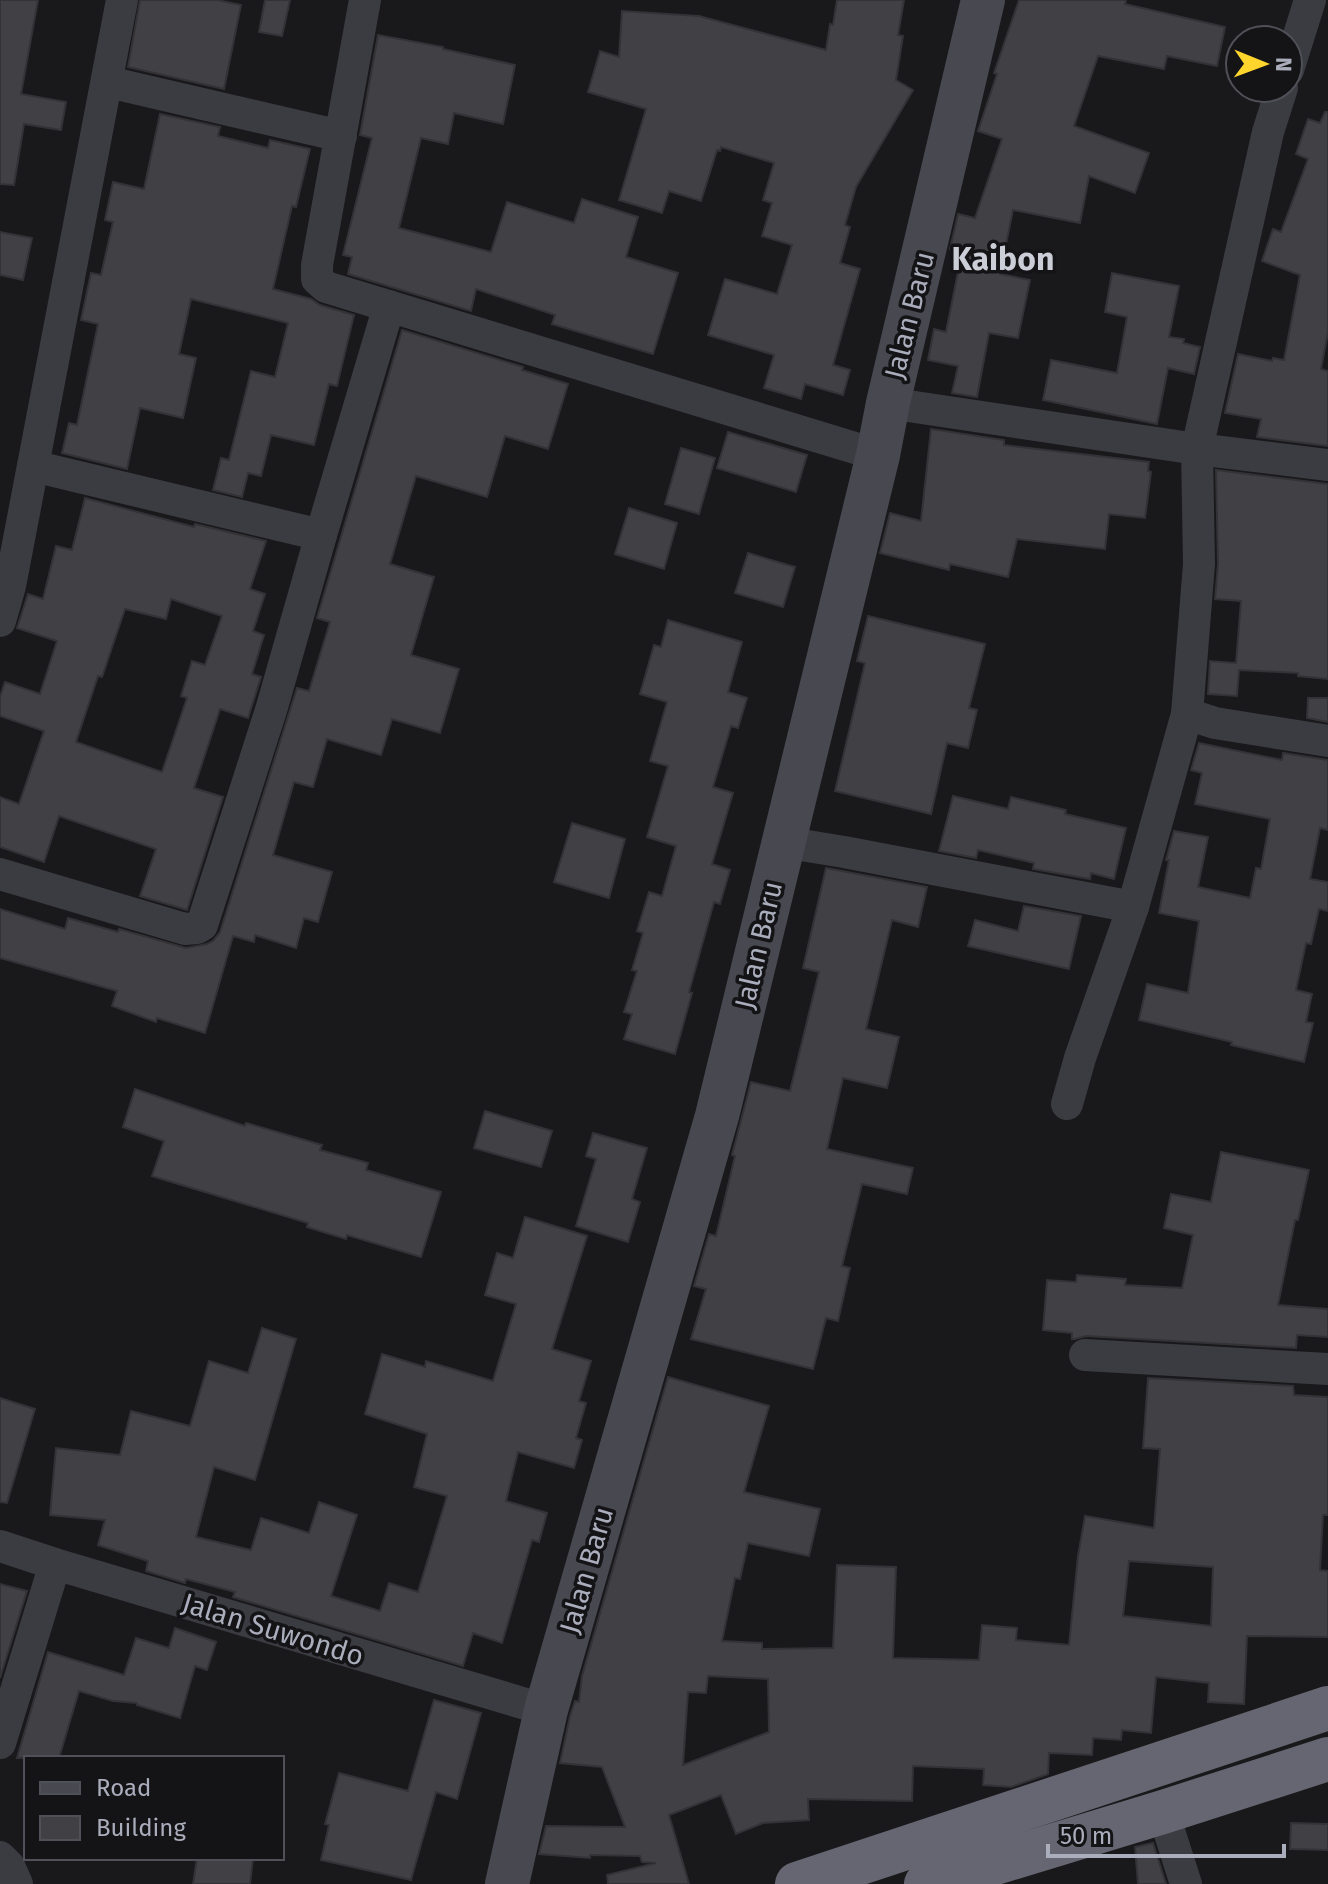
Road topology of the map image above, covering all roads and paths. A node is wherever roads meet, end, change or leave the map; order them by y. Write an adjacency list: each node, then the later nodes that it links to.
1 (122, 0): 6 (street)
2 (365, 0): 8 (street)
3 (983, 0): 10 (street, Jalan Baru)
4 (1310, 0): 5 (street)
5 (1302, 24)
6 (108, 82): 8 (street); 14 (street)
7 (1277, 104): 11 (street)
8 (341, 136): 9 (street)
9 (389, 306): 12 (street); 15 (street)
10 (888, 403): 11 (street); 12 (street, Jalan Baru)
11 (1197, 449): 13 (street); 18 (street)
12 (878, 455): 20 (street, Jalan Baru)
13 (1328, 465)
14 (33, 466): 15 (street); 16 (street)
15 (321, 535): 21 (street)
16 (5, 584): 17 (street)
17 (0, 621)
18 (1187, 714): 19 (street); 22 (street)
19 (1328, 741)
20 (783, 842): 22 (street); 29 (street, Jalan Baru)
21 (0, 874)
22 (1133, 907): 23 (street)
23 (1067, 1104)
24 (1085, 1355): 25 (street)
25 (1328, 1369)
26 (0, 1546): 27 (street, Jalan Suwondo)
27 (55, 1564): 29 (street, Jalan Suwondo); 30 (street)
28 (1328, 1708): 36 (highway)
29 (546, 1710): 35 (street, Jalan Baru)
30 (0, 1743)
31 (1328, 1759): 32 (highway)
32 (1163, 1812): 37 (highway); 38 (street)
33 (0, 1857): 34 (street)
34 (17, 1884)
35 (507, 1884)
36 (797, 1884)
37 (926, 1884)
38 (1186, 1884)

